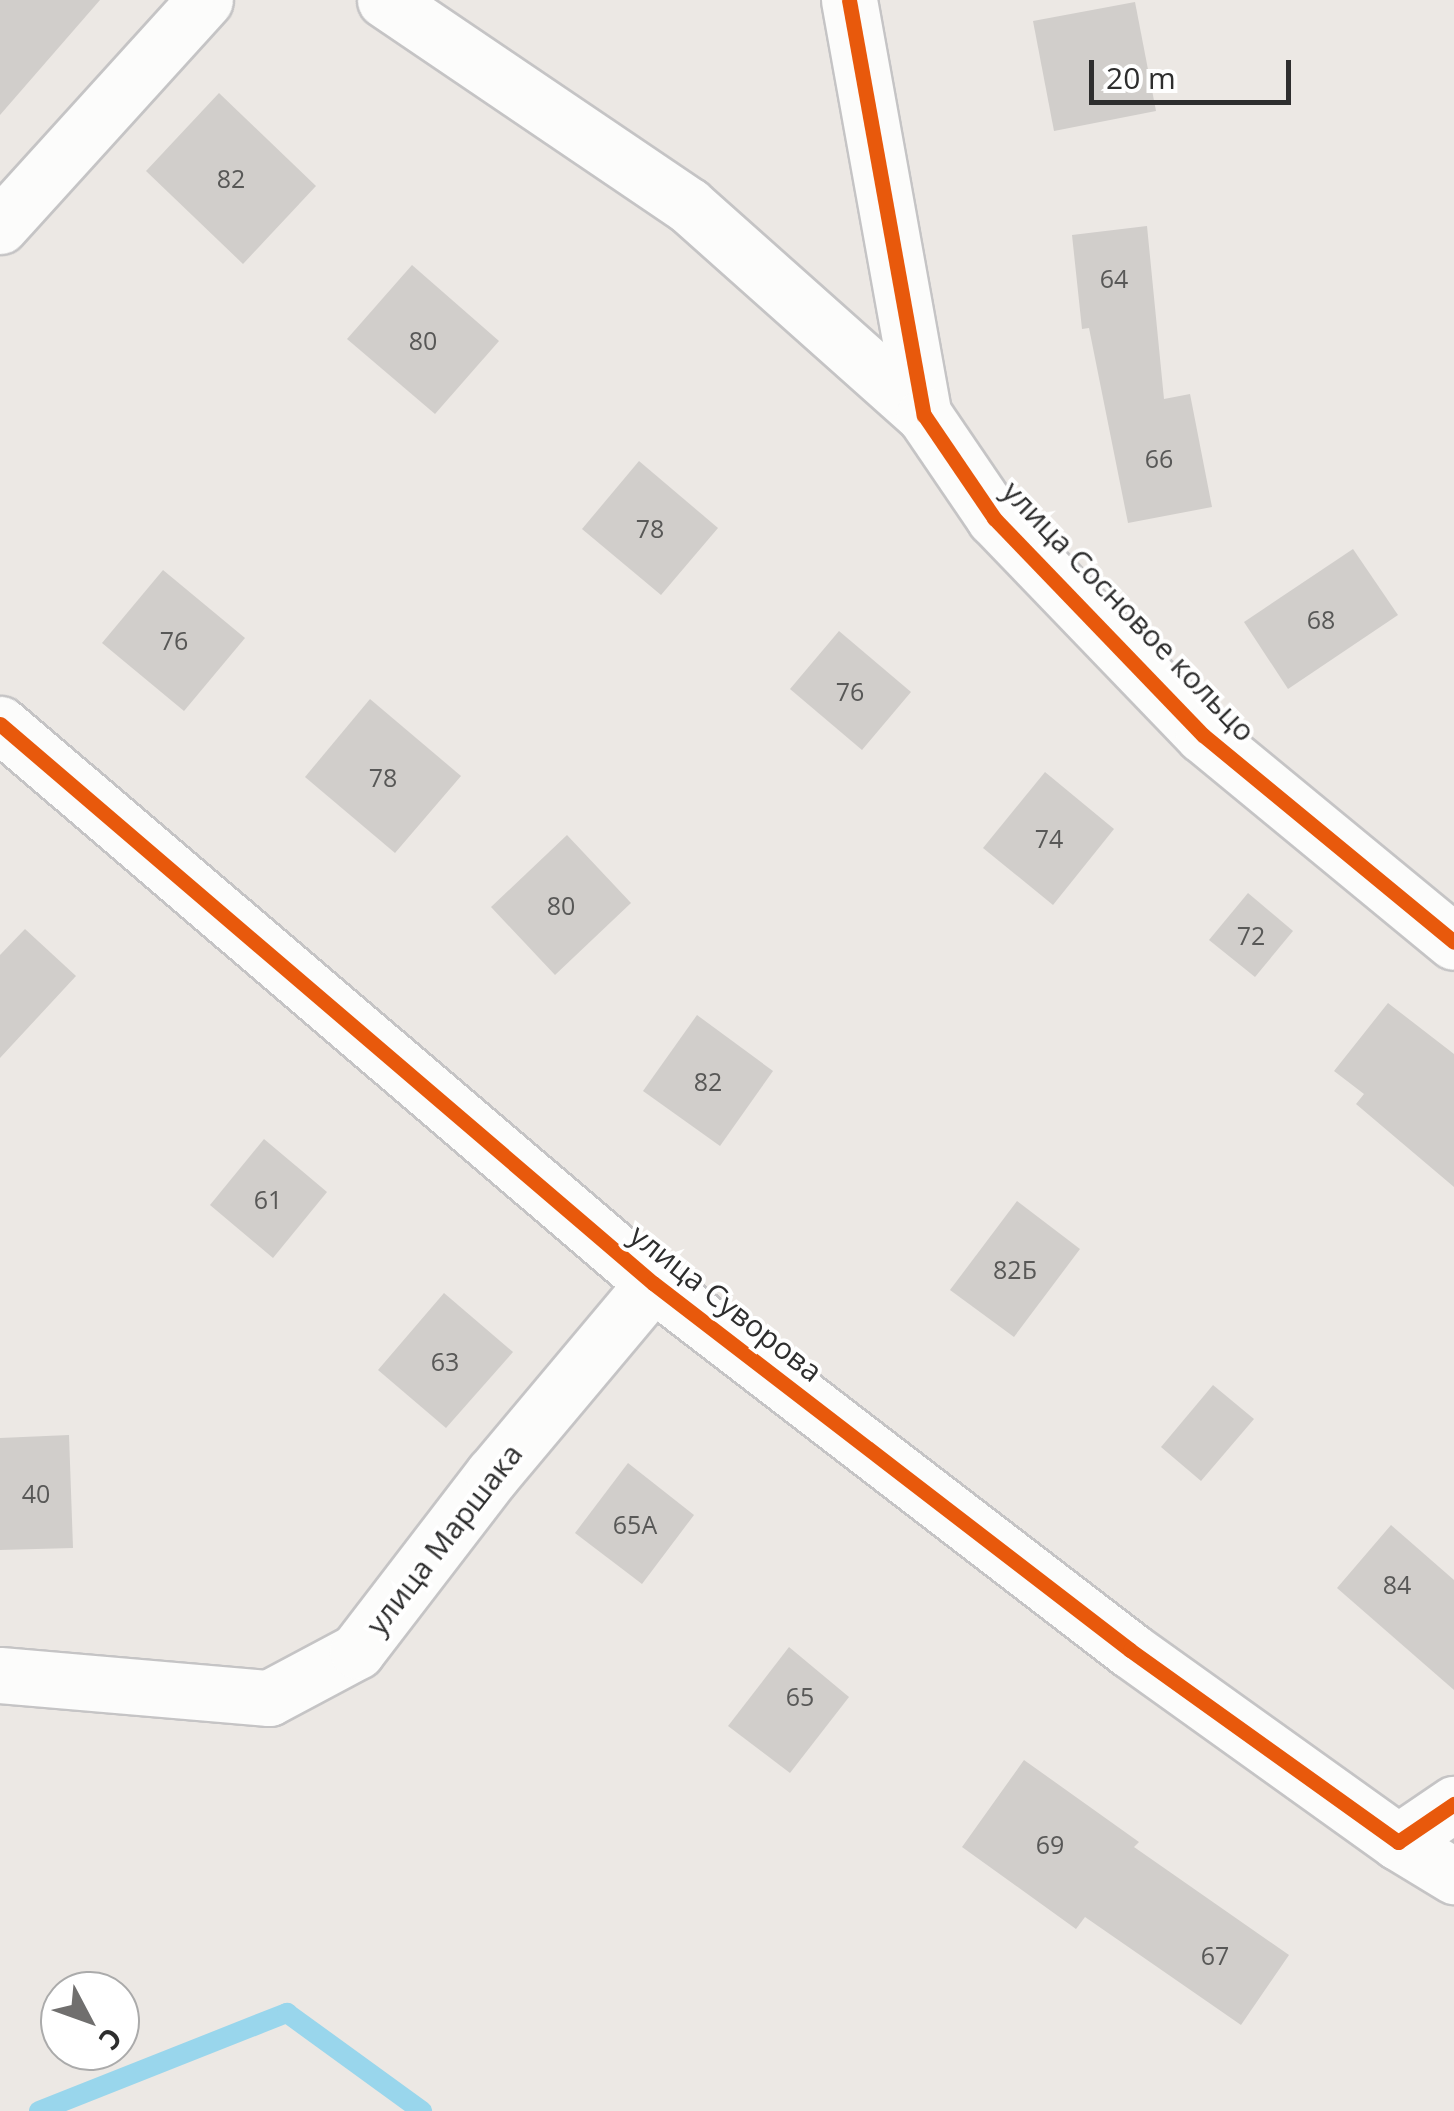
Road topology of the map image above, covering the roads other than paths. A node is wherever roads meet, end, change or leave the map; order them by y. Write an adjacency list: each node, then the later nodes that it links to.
1 (205, 0): 4 (street)
2 (385, 0): 5 (street, улица Сосновое кольцо)
3 (849, 0): 5 (street, улица Сосновое кольцо)
4 (0, 226)
5 (924, 415): 7 (street, улица Сосновое кольцо)
6 (0, 724): 8 (street, улица Суворова)
7 (1454, 942)
8 (653, 1283): 9 (street, улица Маршака); 11 (street, улица Суворова)
9 (0, 1675)
10 (1454, 1804): 11 (street)
11 (1398, 1842): 12 (street, улица Суворова)
12 (1454, 1876)

